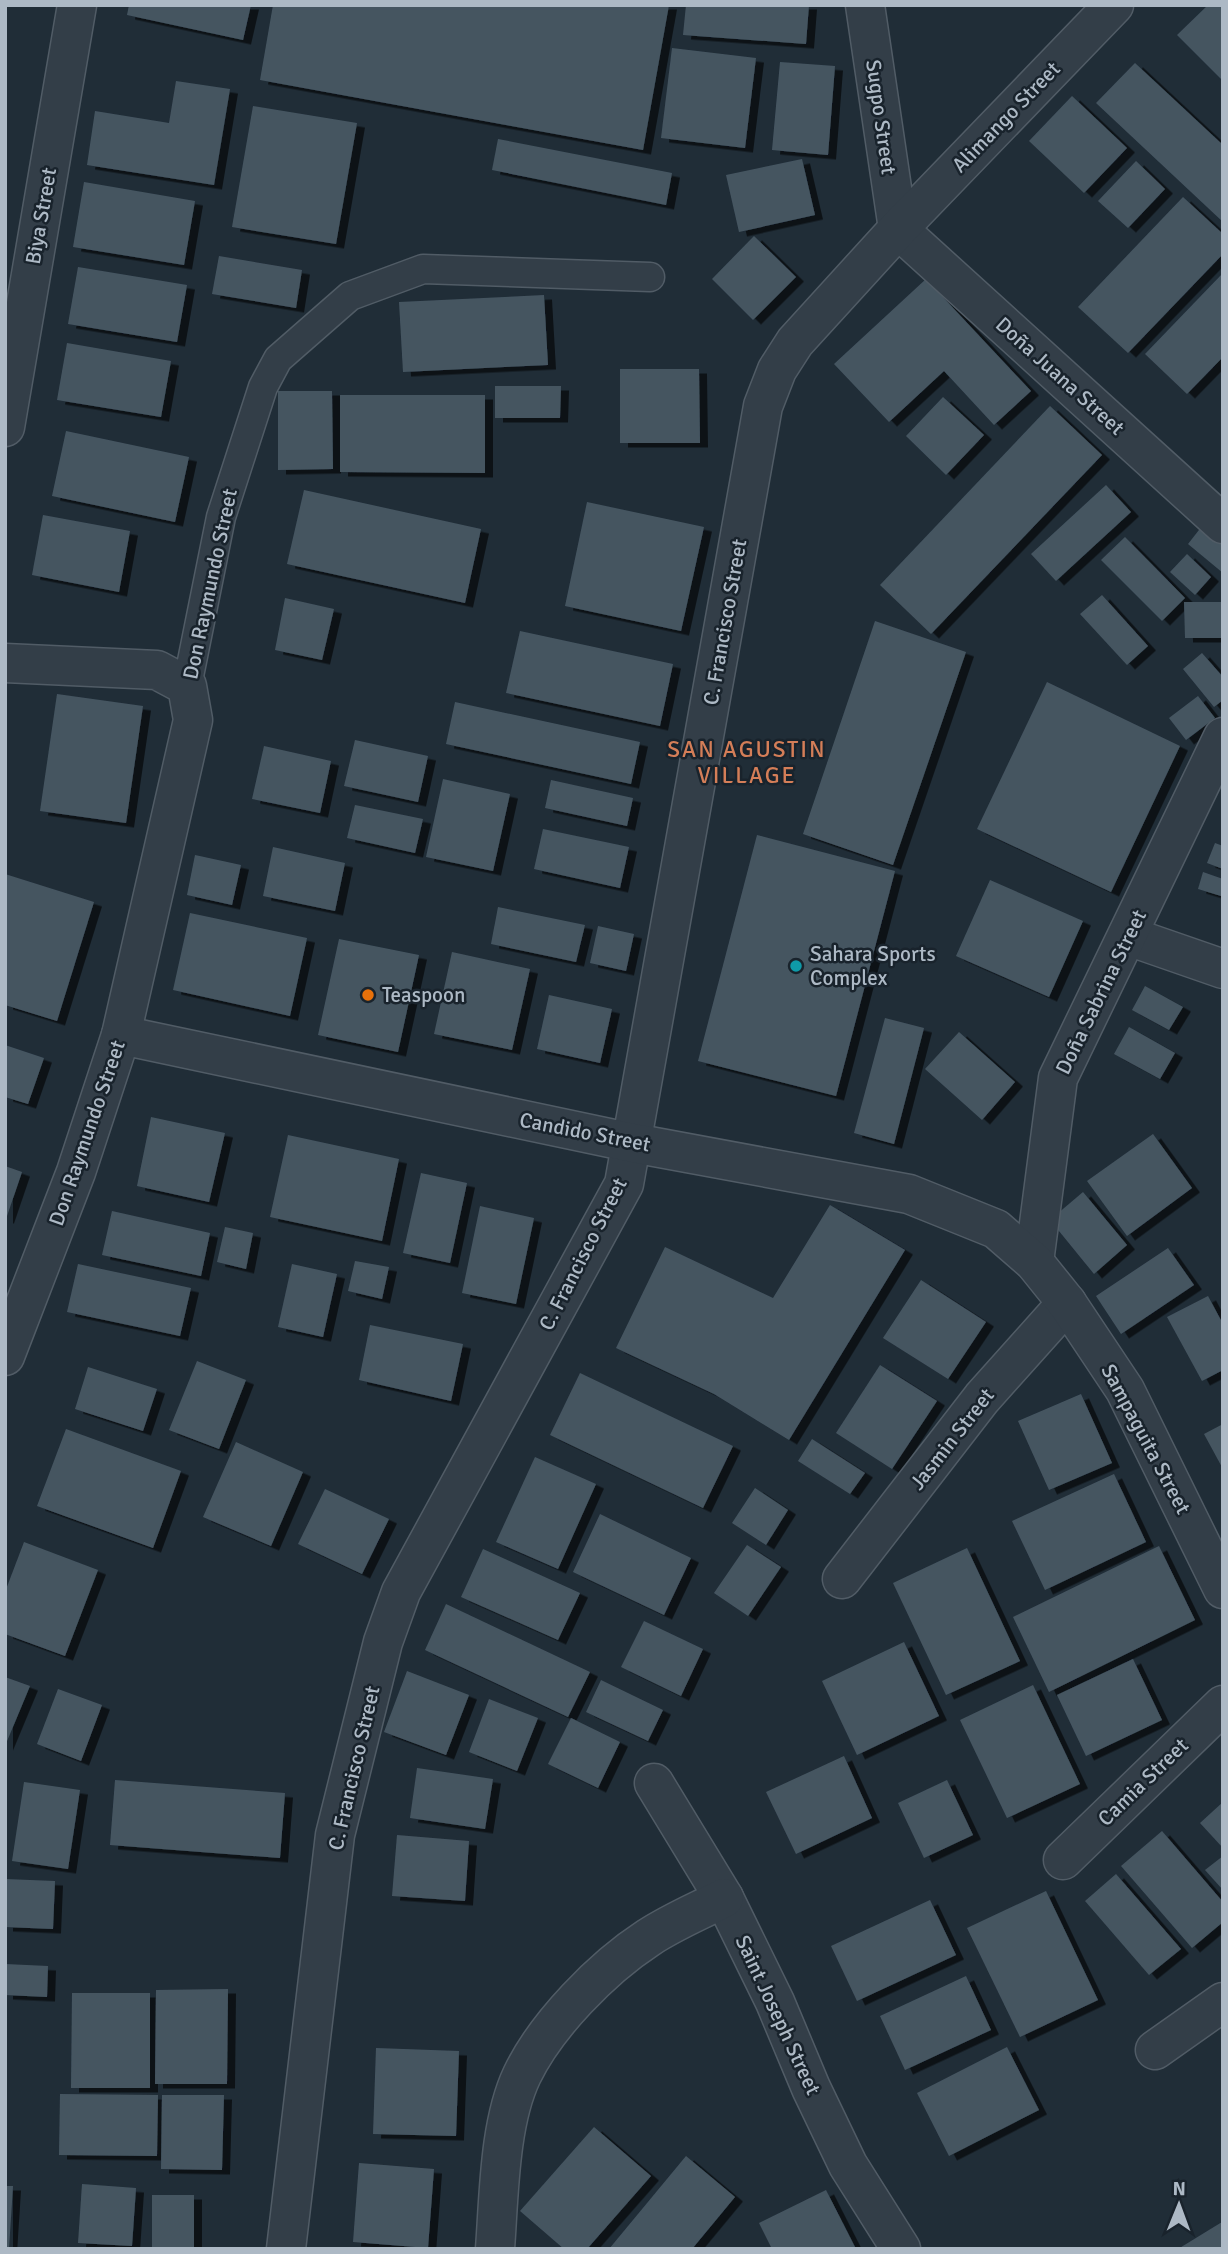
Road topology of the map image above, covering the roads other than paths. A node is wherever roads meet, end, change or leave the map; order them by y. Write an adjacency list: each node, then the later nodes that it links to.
1 (77, 5): 5 (street, Biya Street)
2 (865, 5): 4 (street, Sugpo Street)
3 (1114, 5): 4 (street, Alimango Street)
4 (898, 229): 8 (street, Doña Juana Street); 15 (street, C. Francisco Street)
5 (20, 248): 7 (street, Biya Street)
6 (650, 277): 10 (lane, Don Raymundo Street)
7 (5, 427)
8 (1223, 524)
9 (5, 663): 10 (street)
10 (187, 686): 14 (street, Don Raymundo Street)
11 (1223, 737): 12 (street, Doña Sabrina Street)
12 (1128, 936): 13 (street); 16 (street, Doña Sabrina Street)
13 (1223, 969)
14 (115, 1052): 15 (street, Candido Street); 18 (street, Don Raymundo Street)
15 (633, 1143): 16 (street, Candido Street); 27 (street, C. Francisco Street)
16 (1034, 1262): 17 (street, Sampaguita Street)
17 (1067, 1303): 19 (street, Jasmin Street); 20 (street, Sampaguita Street)
18 (5, 1356)
19 (842, 1579)
20 (1223, 1589)
21 (1223, 1705): 23 (street, Camia Street)
22 (654, 1783): 24 (street, Saint Joseph Street)
23 (1063, 1860)
24 (724, 1898): 28 (street); 29 (street, Saint Joseph Street)
25 (1223, 2002): 26 (street)
26 (1156, 2050)
27 (286, 2249)
28 (495, 2249)
29 (901, 2249)

